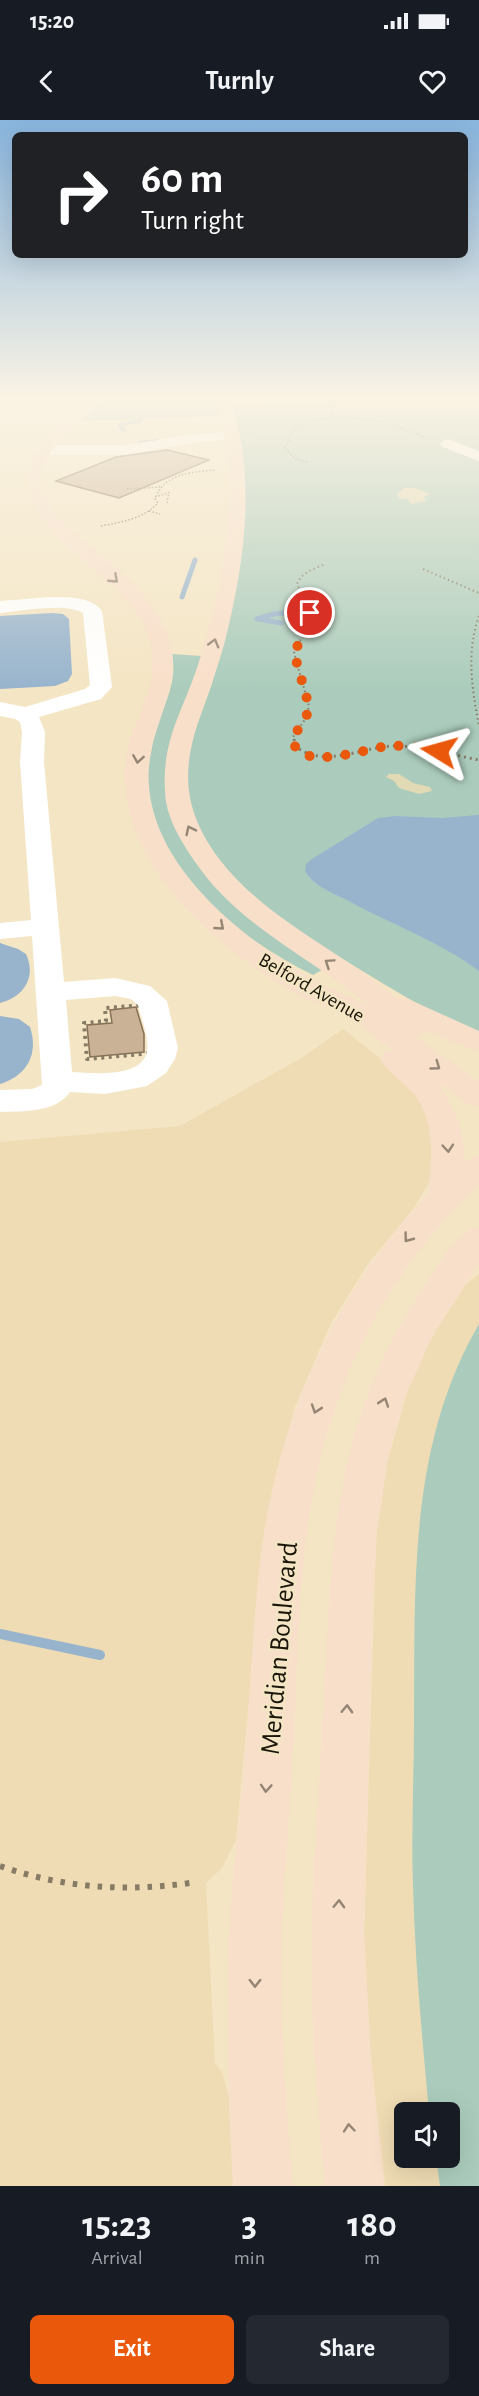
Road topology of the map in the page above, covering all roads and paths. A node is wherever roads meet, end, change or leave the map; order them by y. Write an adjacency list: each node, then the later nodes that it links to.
1 (38, 495): 22 (main road, Belford Avenue, one-way to 22)
2 (155, 495): 6 (path)
3 (160, 495): 6 (path)
4 (169, 495): 7 (path)
5 (235, 495): 24 (main road, Belford Avenue, one-way to 5)
6 (153, 498): 7 (path)
7 (158, 502): 8 (path)
8 (148, 511): 9 (path); 10 (path)
9 (160, 514)
10 (101, 526)
11 (325, 564): 19 (path)
12 (423, 569): 13 (path)
13 (479, 592)
14 (0, 607): 17 (street)
15 (479, 616): 18 (path)
16 (0, 709): 17 (street)
17 (26, 714): 20 (street)
18 (479, 726)
19 (479, 760)
20 (44, 927): 21 (street); 23 (street)
21 (0, 931)
22 (302, 986): 29 (main road, Belford Avenue, one-way to 29); 32 (main road, one-way to 32)
23 (50, 992): 28 (street); 28 (street)
24 (377, 996): 25 (main road); 27 (main road, Belford Avenue)
25 (479, 1042)
26 (87, 1059): 26 (path)
27 (479, 1074)
28 (58, 1081): 30 (street)
29 (479, 1097)
30 (0, 1101)
31 (479, 1167): 32 (main road, Meridian Boulevard)
32 (444, 1200): 36 (main road, Meridian Boulevard, one-way to 36)
33 (479, 1239): 37 (main road, one-way to 33)
34 (0, 1866): 35 (path)
35 (190, 1883)
36 (263, 2186)
37 (355, 2186)

